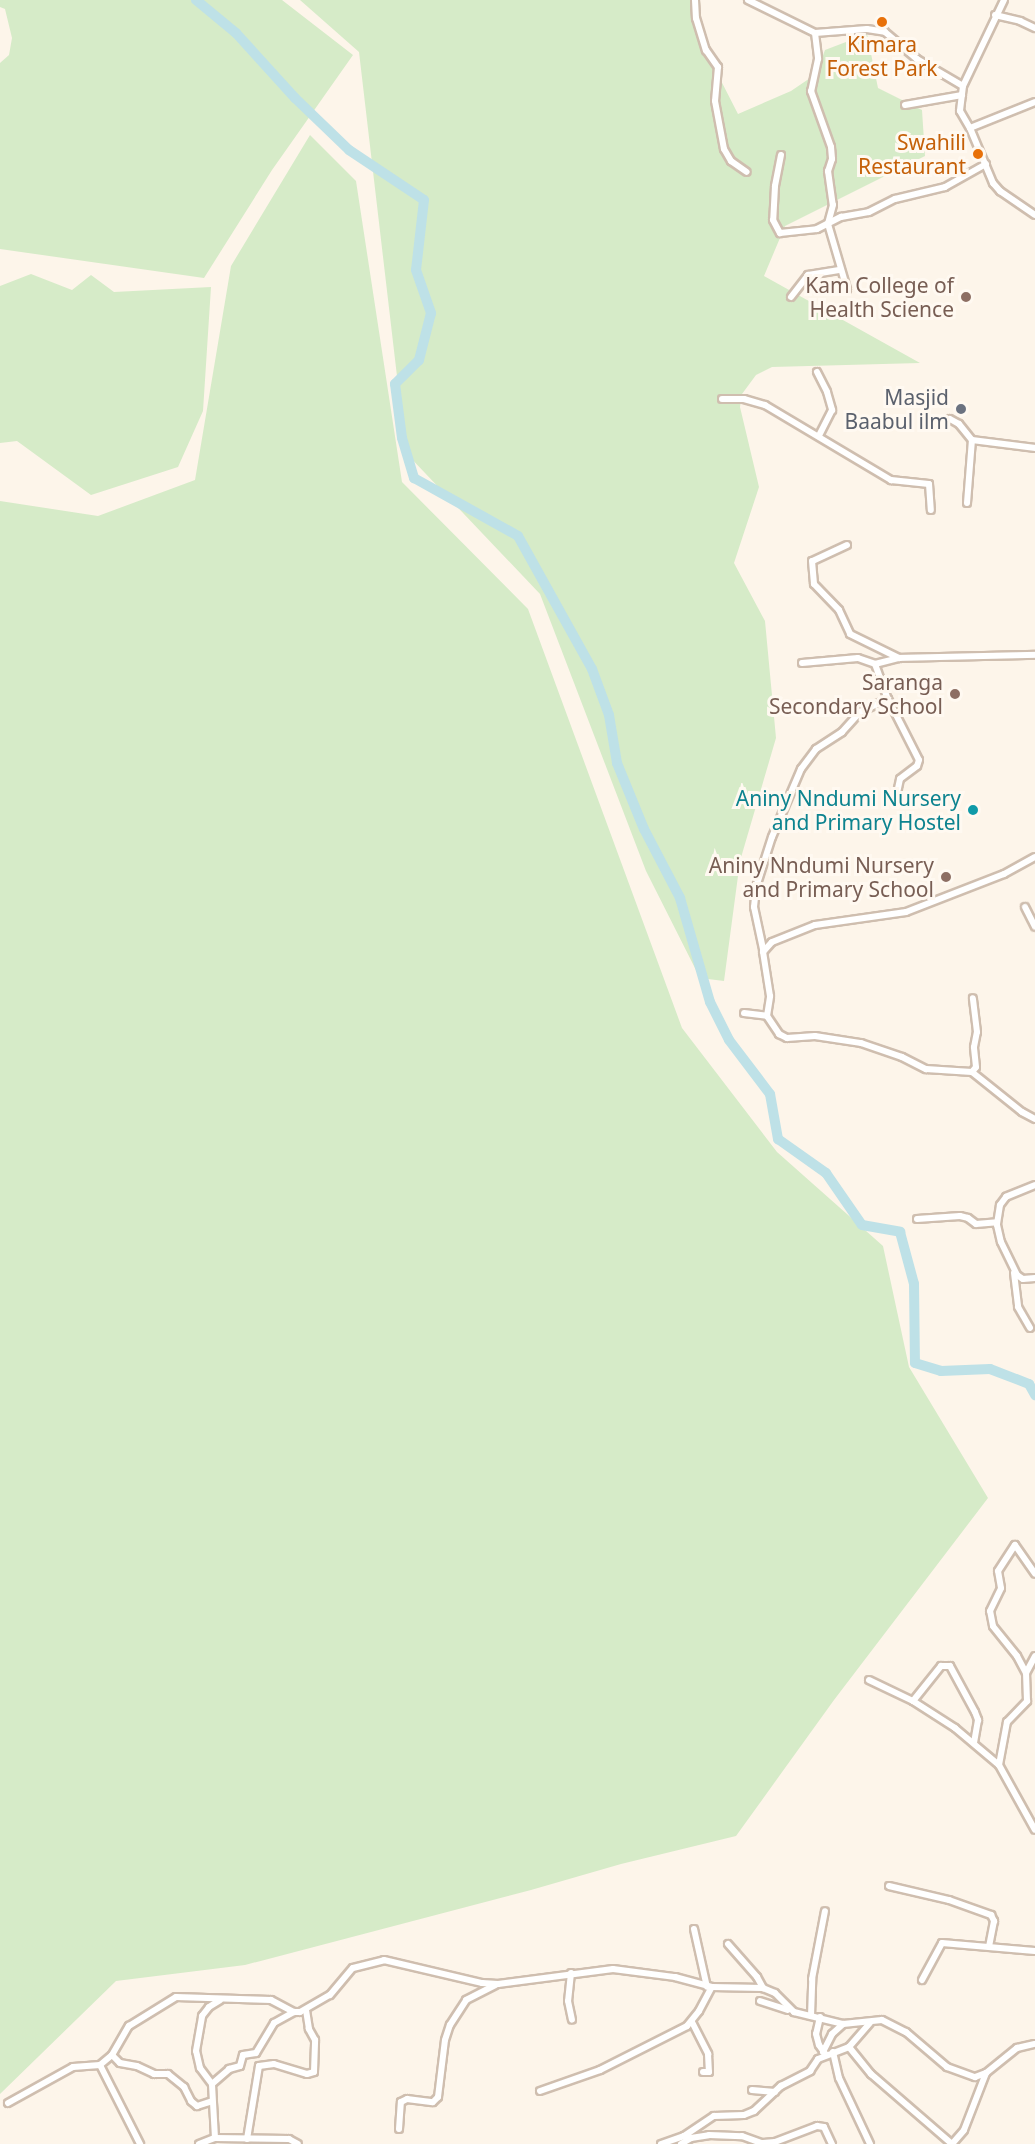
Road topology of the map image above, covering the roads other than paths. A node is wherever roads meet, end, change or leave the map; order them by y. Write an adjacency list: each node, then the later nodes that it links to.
1 (695, 0): 14 (street)
2 (748, 0): 6 (street)
3 (1004, 0): 4 (street)
4 (995, 15): 5 (street); 7 (street)
5 (1035, 28)
6 (815, 33): 7 (street); 16 (street)
7 (963, 86): 8 (street)
8 (962, 95): 10 (street); 11 (street)
9 (1035, 102): 11 (street)
10 (905, 105)
11 (970, 128): 13 (street)
12 (781, 154): 16 (street)
13 (986, 164): 15 (street); 16 (street)
14 (747, 172)
15 (1035, 215)
16 (828, 224): 17 (street)
17 (841, 270): 18 (street); 19 (street)
18 (847, 289)
19 (791, 297)
20 (817, 372): 23 (street)
21 (722, 399): 23 (street)
22 (926, 427): 24 (street)
23 (819, 436): 27 (street)
24 (972, 440): 25 (street); 26 (street)
25 (1035, 447)
26 (967, 503)
27 (930, 510)
28 (847, 545): 30 (street)
29 (1035, 655): 30 (street)
30 (898, 658): 32 (street)
31 (802, 663): 32 (street)
32 (875, 664): 33 (street)
33 (888, 699): 34 (street); 38 (street)
34 (897, 793)
35 (1035, 857): 38 (street)
36 (1025, 907): 37 (street)
37 (1035, 927)
38 (763, 949): 41 (street)
39 (973, 998): 42 (street)
40 (744, 1013): 41 (street)
41 (767, 1016): 42 (street)
42 (972, 1072): 43 (street)
43 (1035, 1119)
44 (1035, 1185): 46 (street)
45 (917, 1219): 46 (street)
46 (997, 1222): 47 (street)
47 (1014, 1269): 48 (street); 49 (street)
48 (1035, 1278)
49 (1030, 1328)
50 (1035, 1574): 52 (street)
51 (1035, 1656): 52 (street)
52 (1026, 1673): 56 (street)
53 (869, 1680): 54 (street)
54 (913, 1701): 55 (street); 55 (street)
55 (974, 1743): 56 (street)
56 (999, 1765): 57 (street)
57 (1035, 1830)
58 (889, 1886): 62 (street)
59 (825, 1911): 74 (street)
60 (694, 1929): 67 (street)
61 (728, 1944): 68 (street)
62 (989, 1946): 63 (street); 65 (street)
63 (1035, 1951)
64 (571, 1973): 66 (street); 67 (street); 76 (street)
65 (922, 1980)
66 (498, 1984): 71 (street); 93 (street)
67 (710, 1987): 68 (street); 77 (street)
68 (763, 1988): 73 (street)
69 (222, 2000): 72 (street); 83 (street); 87 (street)
70 (760, 2001): 73 (street)
71 (306, 2010): 72 (street); 98 (street)
72 (294, 2012): 87 (street)
73 (794, 2012): 74 (street)
74 (811, 2016): 75 (street)
75 (820, 2017): 79 (street); 82 (street)
76 (572, 2020)
77 (692, 2022): 85 (street); 89 (street)
78 (871, 2022): 79 (street); 81 (street); 86 (street)
79 (843, 2024): 82 (street)
80 (1035, 2044): 86 (street)
81 (849, 2047): 82 (street); 86 (street)
82 (827, 2053): 90 (street); 110 (street)
83 (112, 2055): 84 (street); 91 (street)
84 (100, 2066): 92 (street); 100 (street)
85 (703, 2072)
86 (986, 2073)
87 (212, 2085): 91 (street)
88 (752, 2090): 90 (street)
89 (540, 2091)
90 (775, 2092): 96 (street)
91 (212, 2101): 97 (street)
92 (8, 2103)
93 (399, 2130)
94 (709, 2135): 95 (street); 96 (street); 105 (street)
95 (736, 2136): 106 (street); 107 (street)
96 (687, 2137): 103 (street); 104 (street)
97 (215, 2138): 98 (street); 101 (street)
98 (247, 2139): 99 (street)
99 (279, 2142): 102 (street)
100 (141, 2144)
101 (200, 2144)
102 (298, 2144)
103 (661, 2144)
104 (681, 2144)
105 (721, 2144)
106 (738, 2144)
107 (763, 2144): 108 (street)
108 (832, 2144)
109 (863, 2144): 110 (street)
110 (870, 2144)
111 (952, 2144): 112 (street)
112 (958, 2144)

